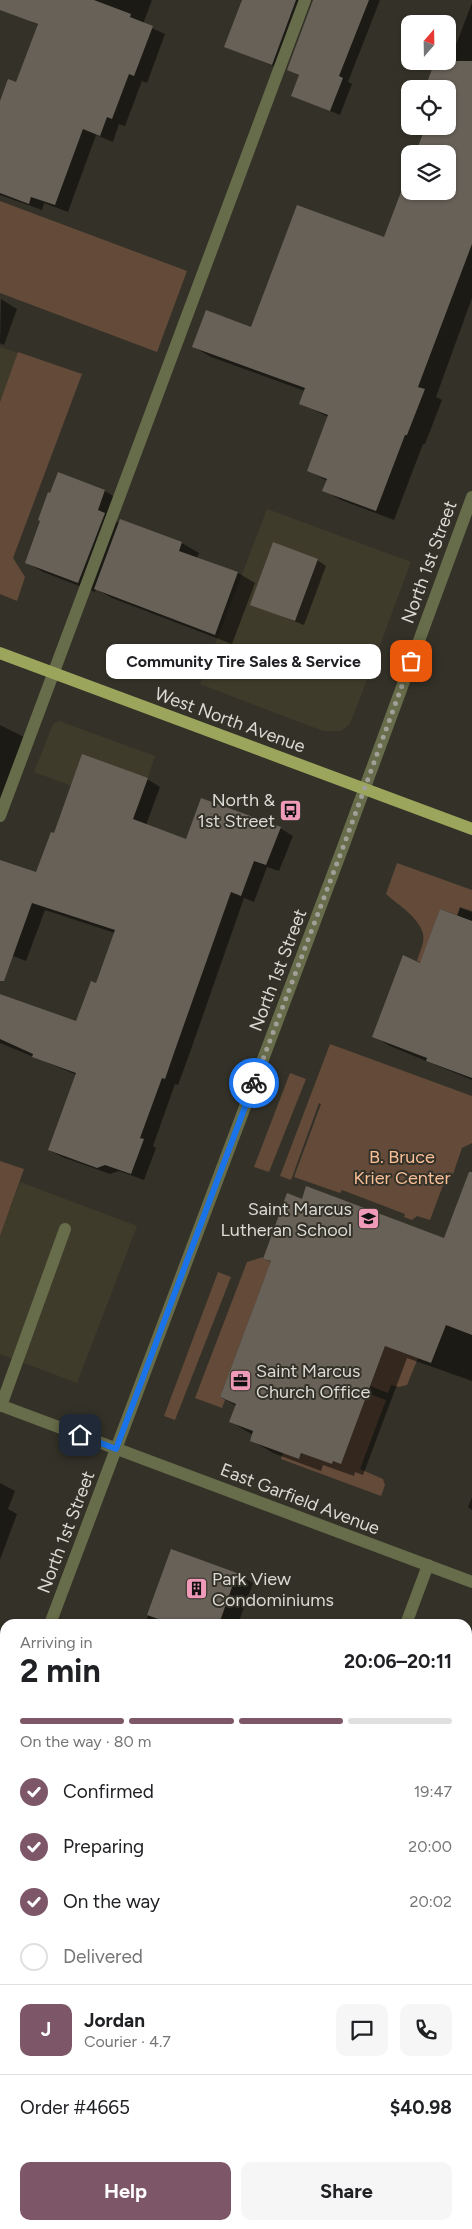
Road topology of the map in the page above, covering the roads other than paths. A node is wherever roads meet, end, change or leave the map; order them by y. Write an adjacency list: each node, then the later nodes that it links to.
1 (304, 0): 4 (street)
2 (472, 497): 5 (street, North 1st Street)
3 (0, 654): 4 (main road, West North Avenue)
4 (54, 674): 5 (main road, West North Avenue); 6 (street)
5 (364, 788): 7 (main road, West North Avenue); 10 (street, North 1st Street)
6 (0, 816)
7 (472, 829)
8 (65, 1229): 9 (street)
9 (1, 1405): 10 (street, East Garfield Avenue)
10 (116, 1449): 11 (street, East Garfield Avenue); 13 (street, North 1st Street)
11 (428, 1565): 12 (street, East Garfield Avenue); 14 (street)
12 (472, 1582)
13 (52, 1619)
14 (408, 1619)

